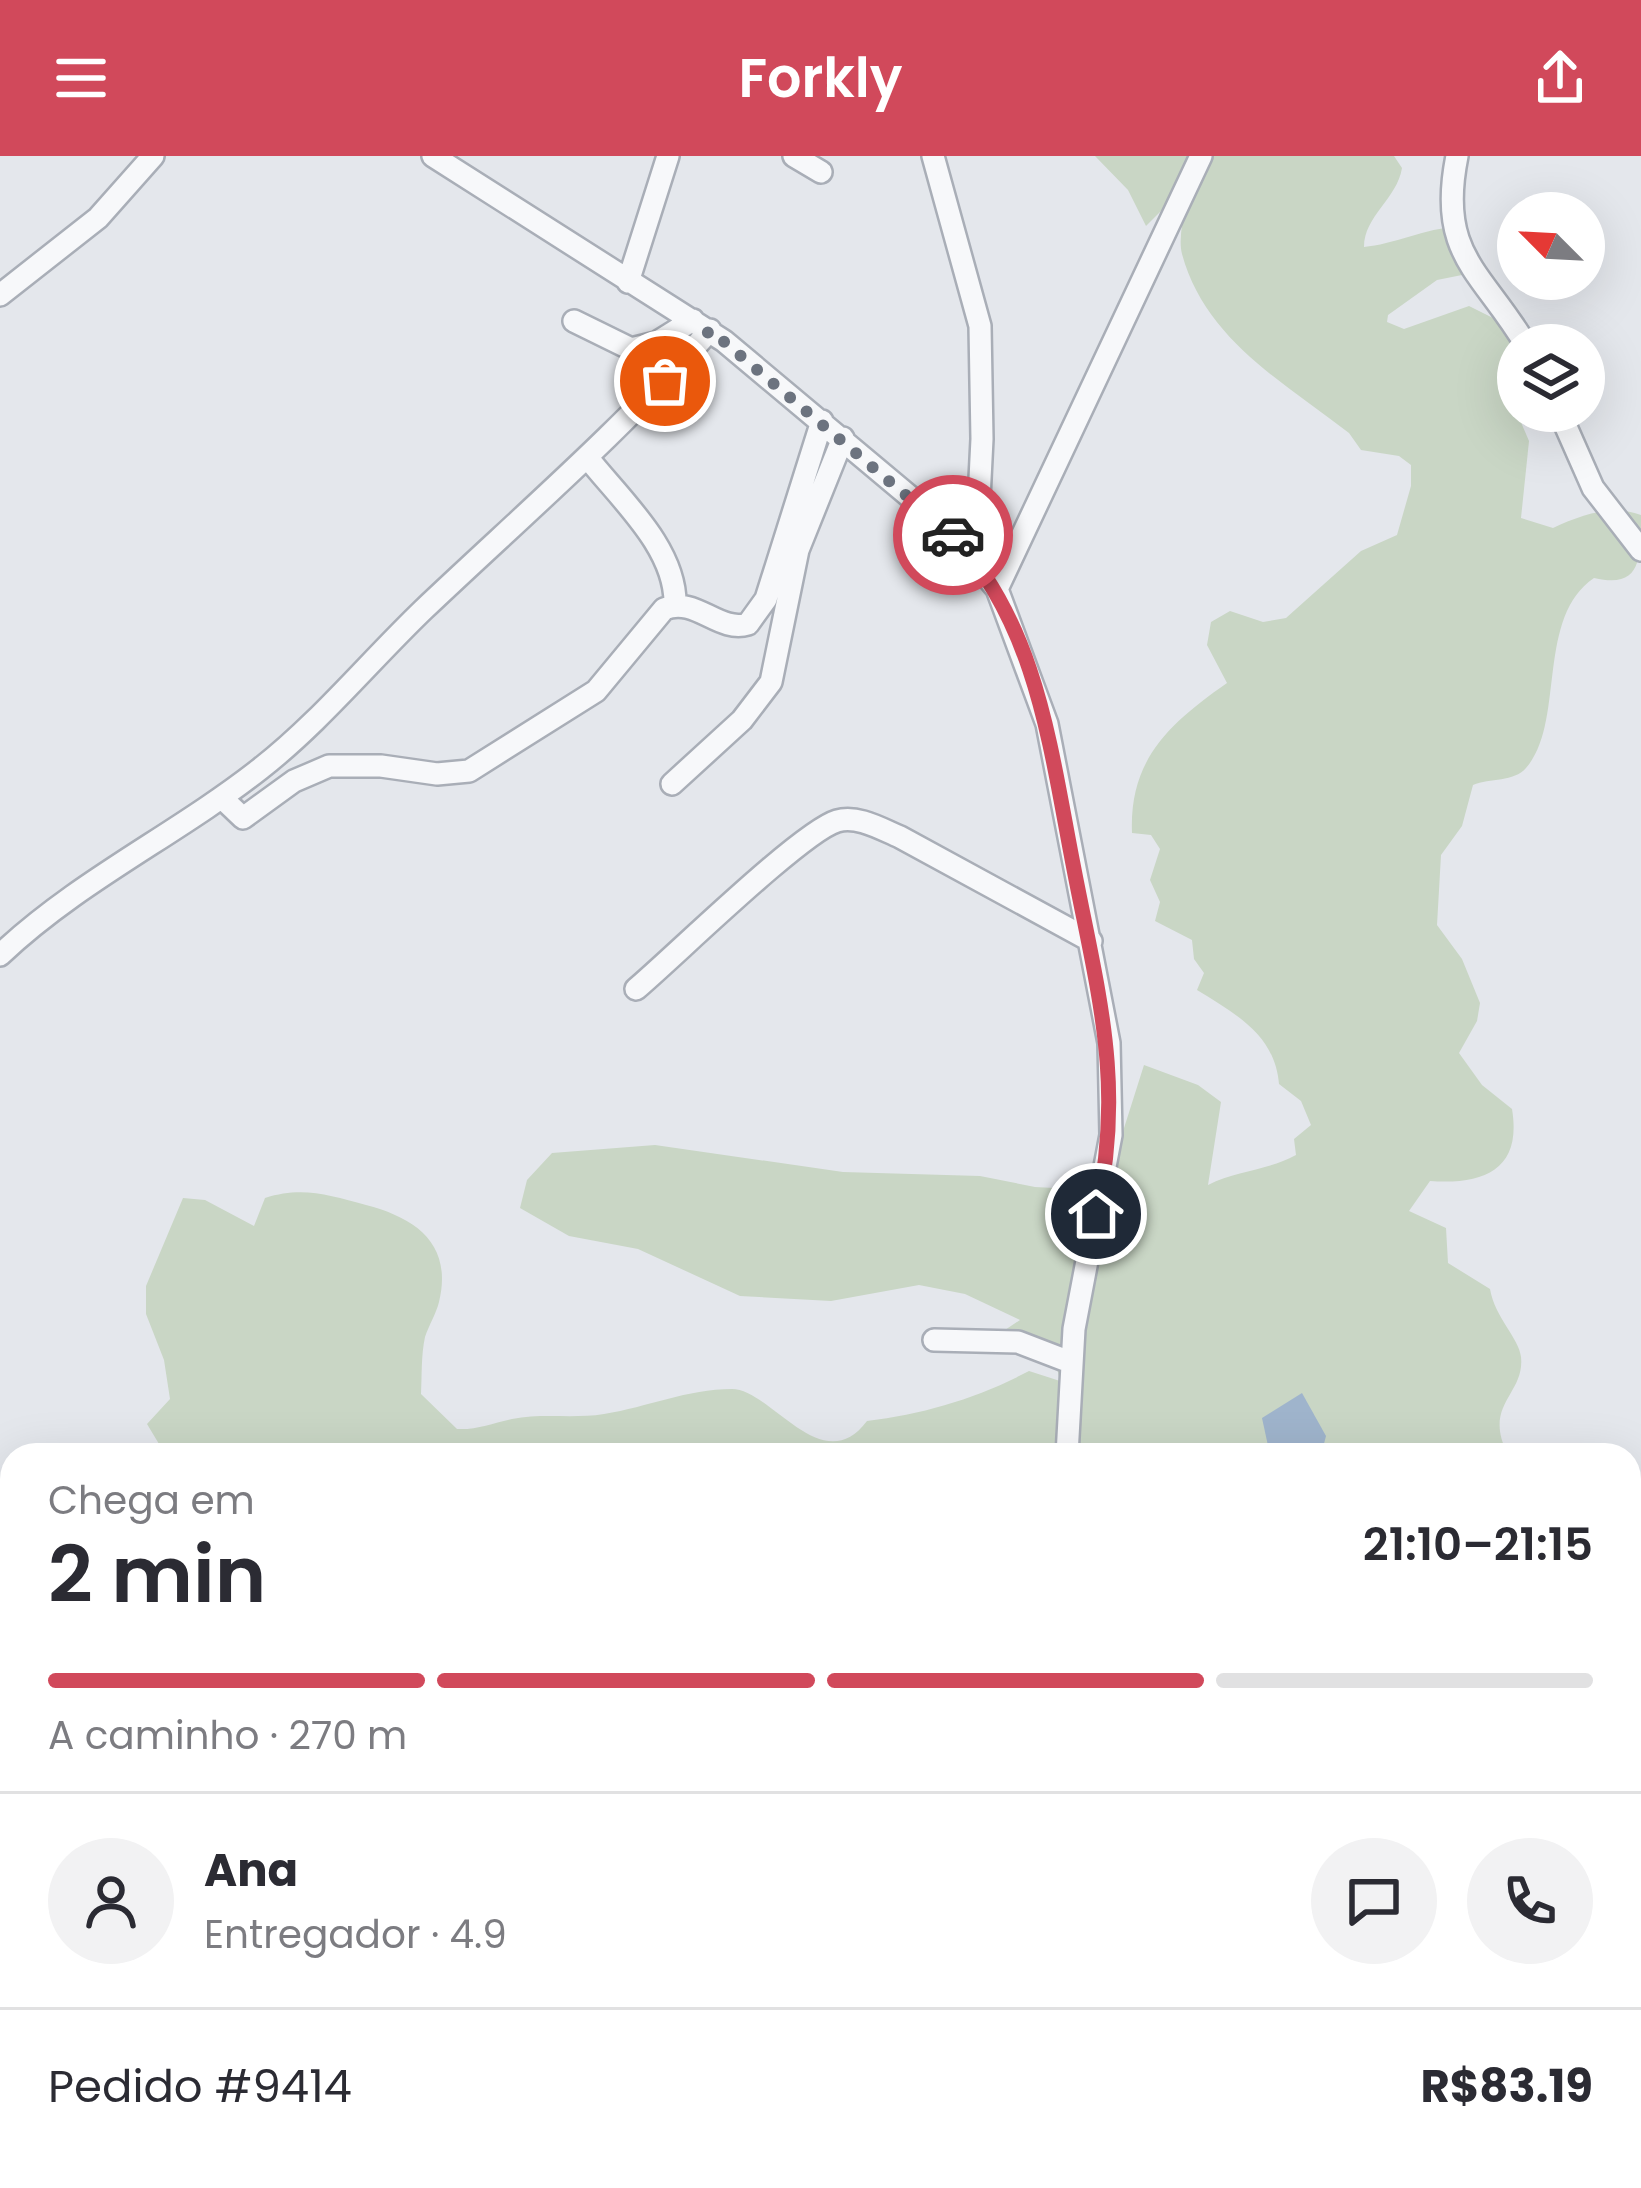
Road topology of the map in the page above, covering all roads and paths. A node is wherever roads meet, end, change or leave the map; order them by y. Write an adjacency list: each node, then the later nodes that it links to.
1 (153, 156): 10 (street)
2 (433, 156): 9 (street)
3 (668, 156): 9 (street)
4 (794, 156): 8 (street)
5 (933, 156): 19 (street)
6 (1201, 156): 20 (street)
7 (1457, 156): 12 (street)
8 (821, 172)
9 (628, 282): 13 (street)
10 (0, 295)
11 (574, 321): 13 (street)
12 (1511, 324)
13 (701, 325): 14 (street); 17 (street)
14 (822, 421): 16 (street); 21 (street)
15 (1568, 432): 18 (street)
16 (843, 438): 19 (street); 22 (street)
17 (587, 457): 21 (street); 23 (street)
18 (1641, 550)
19 (976, 560): 20 (street)
20 (998, 589): 24 (street)
21 (675, 604): 23 (street)
22 (673, 784)
23 (221, 798): 25 (street)
24 (1091, 940): 26 (street); 28 (street)
25 (0, 955)
26 (636, 989)
27 (934, 1340): 28 (street)
28 (1070, 1362): 29 (street)
29 (1067, 1443)

